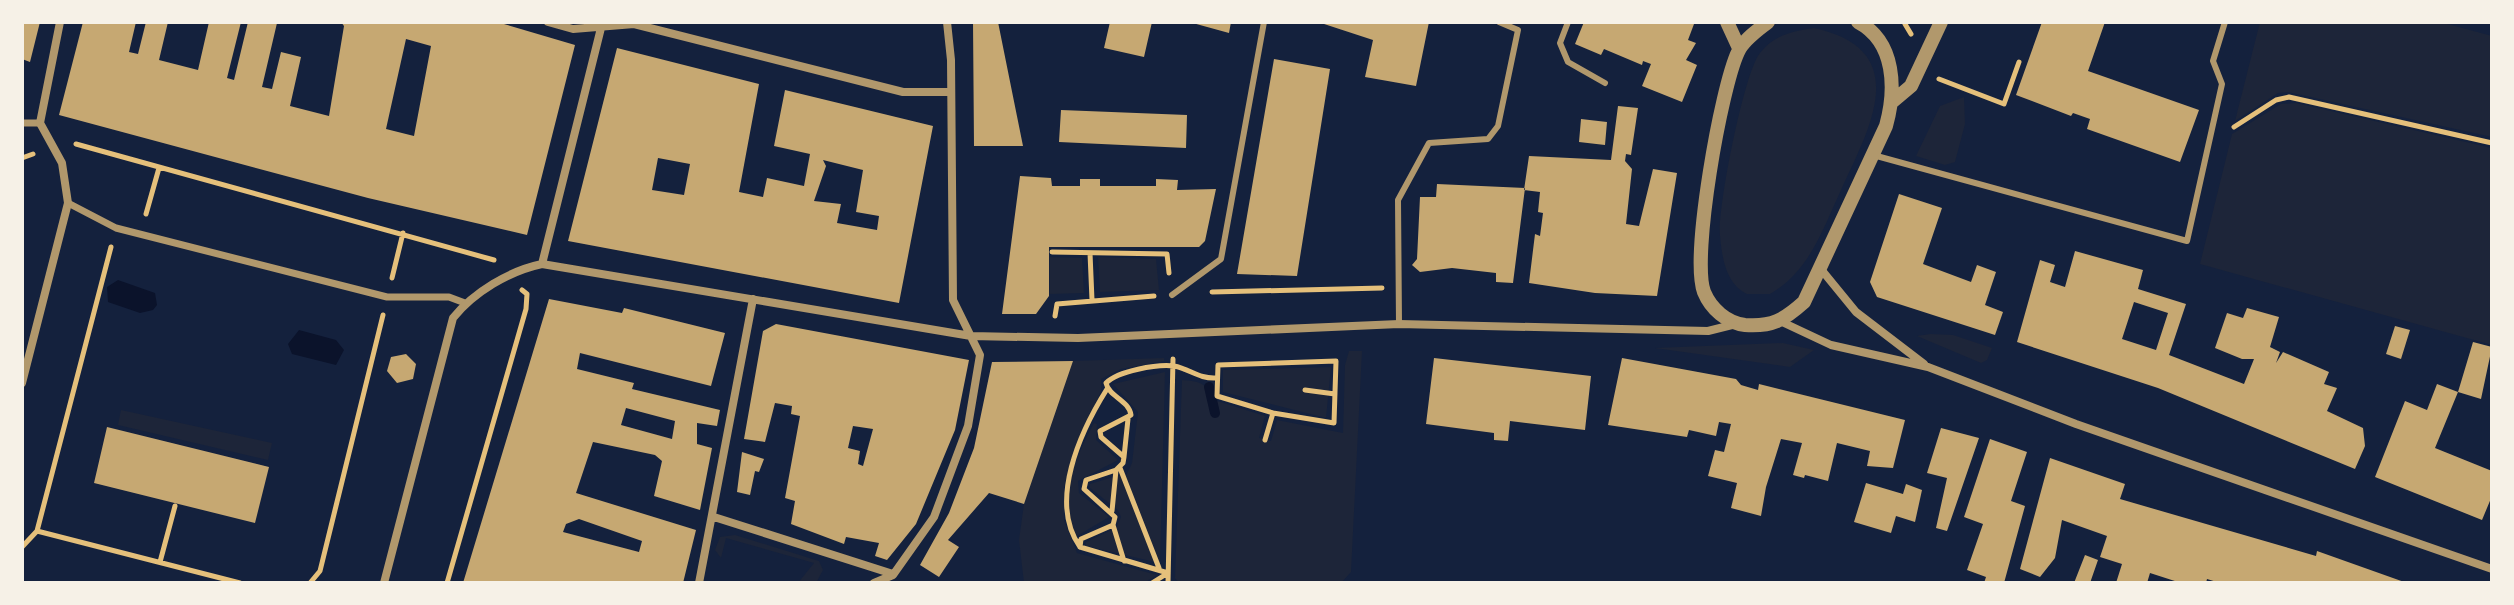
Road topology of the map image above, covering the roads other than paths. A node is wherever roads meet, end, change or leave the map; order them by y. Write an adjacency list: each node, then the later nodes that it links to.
1 (60, 22): 18 (street)
2 (548, 22): 11 (street)
3 (947, 22): 15 (street)
4 (1264, 22): 23 (lane)
5 (1499, 22): 27 (lane)
6 (1568, 22): 14 (lane)
7 (1727, 22): 13 (street)
8 (1768, 22): 13 (street)
9 (1941, 22): 16 (street)
10 (2225, 22): 19 (lane)
11 (602, 24): 15 (street); 21 (street)
12 (1870, 24): 16 (street)
13 (1739, 48): 28 (street)
14 (1605, 83)
15 (951, 92): 29 (street)
16 (1892, 102): 19 (street)
17 (22, 123): 18 (street)
18 (40, 123): 20 (street)
19 (1873, 155): 22 (street)
20 (68, 203): 25 (street); 31 (street)
21 (542, 264): 24 (street); 25 (street)
22 (1820, 268): 26 (street); 30 (street)
23 (1172, 295)
24 (753, 299): 29 (street); 32 (street)
25 (465, 303): 35 (street)
26 (1782, 322): 28 (street); 30 (street)
27 (1399, 324): 28 (street); 29 (street)
28 (1737, 324)
29 (971, 336): 34 (street)
30 (1928, 367): 33 (street)
31 (22, 383)
32 (714, 517): 34 (street); 36 (street)
33 (2492, 569)
34 (893, 575): 37 (street)
35 (384, 583)
36 (699, 583)
37 (874, 583)

